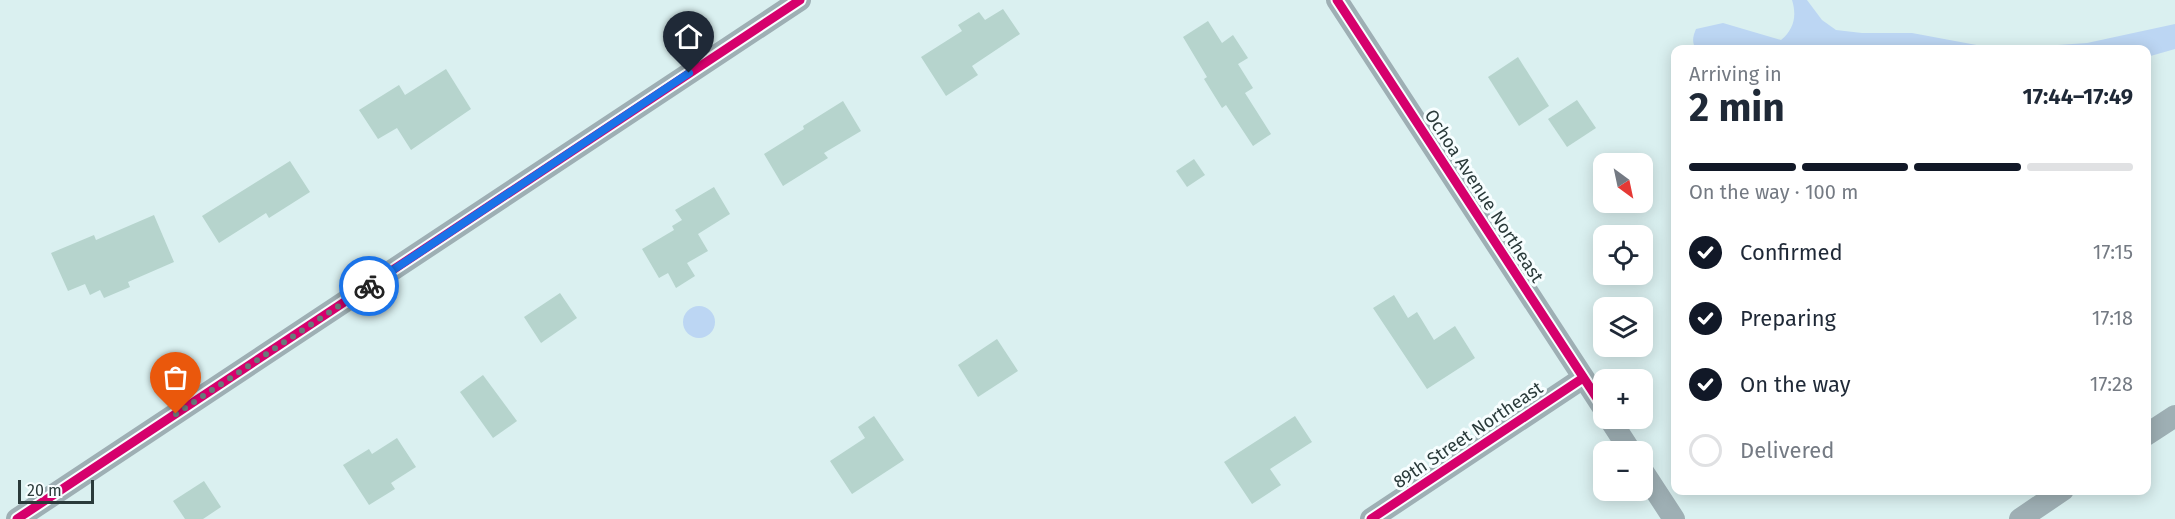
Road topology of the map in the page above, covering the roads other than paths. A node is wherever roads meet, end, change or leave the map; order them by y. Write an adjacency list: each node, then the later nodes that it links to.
1 (800, 0): 9 (street)
2 (1337, 0): 3 (street, Ochoa Avenue Northeast)
3 (1583, 378): 4 (street, Ochoa Avenue Northeast); 10 (street, 89th Street Northeast)
4 (1593, 393)
5 (2175, 416): 6 (street)
6 (2151, 432)
7 (1653, 487): 11 (street)
8 (2056, 495): 12 (street)
9 (17, 519)
10 (1371, 519)
11 (1674, 519)
12 (2020, 519)

